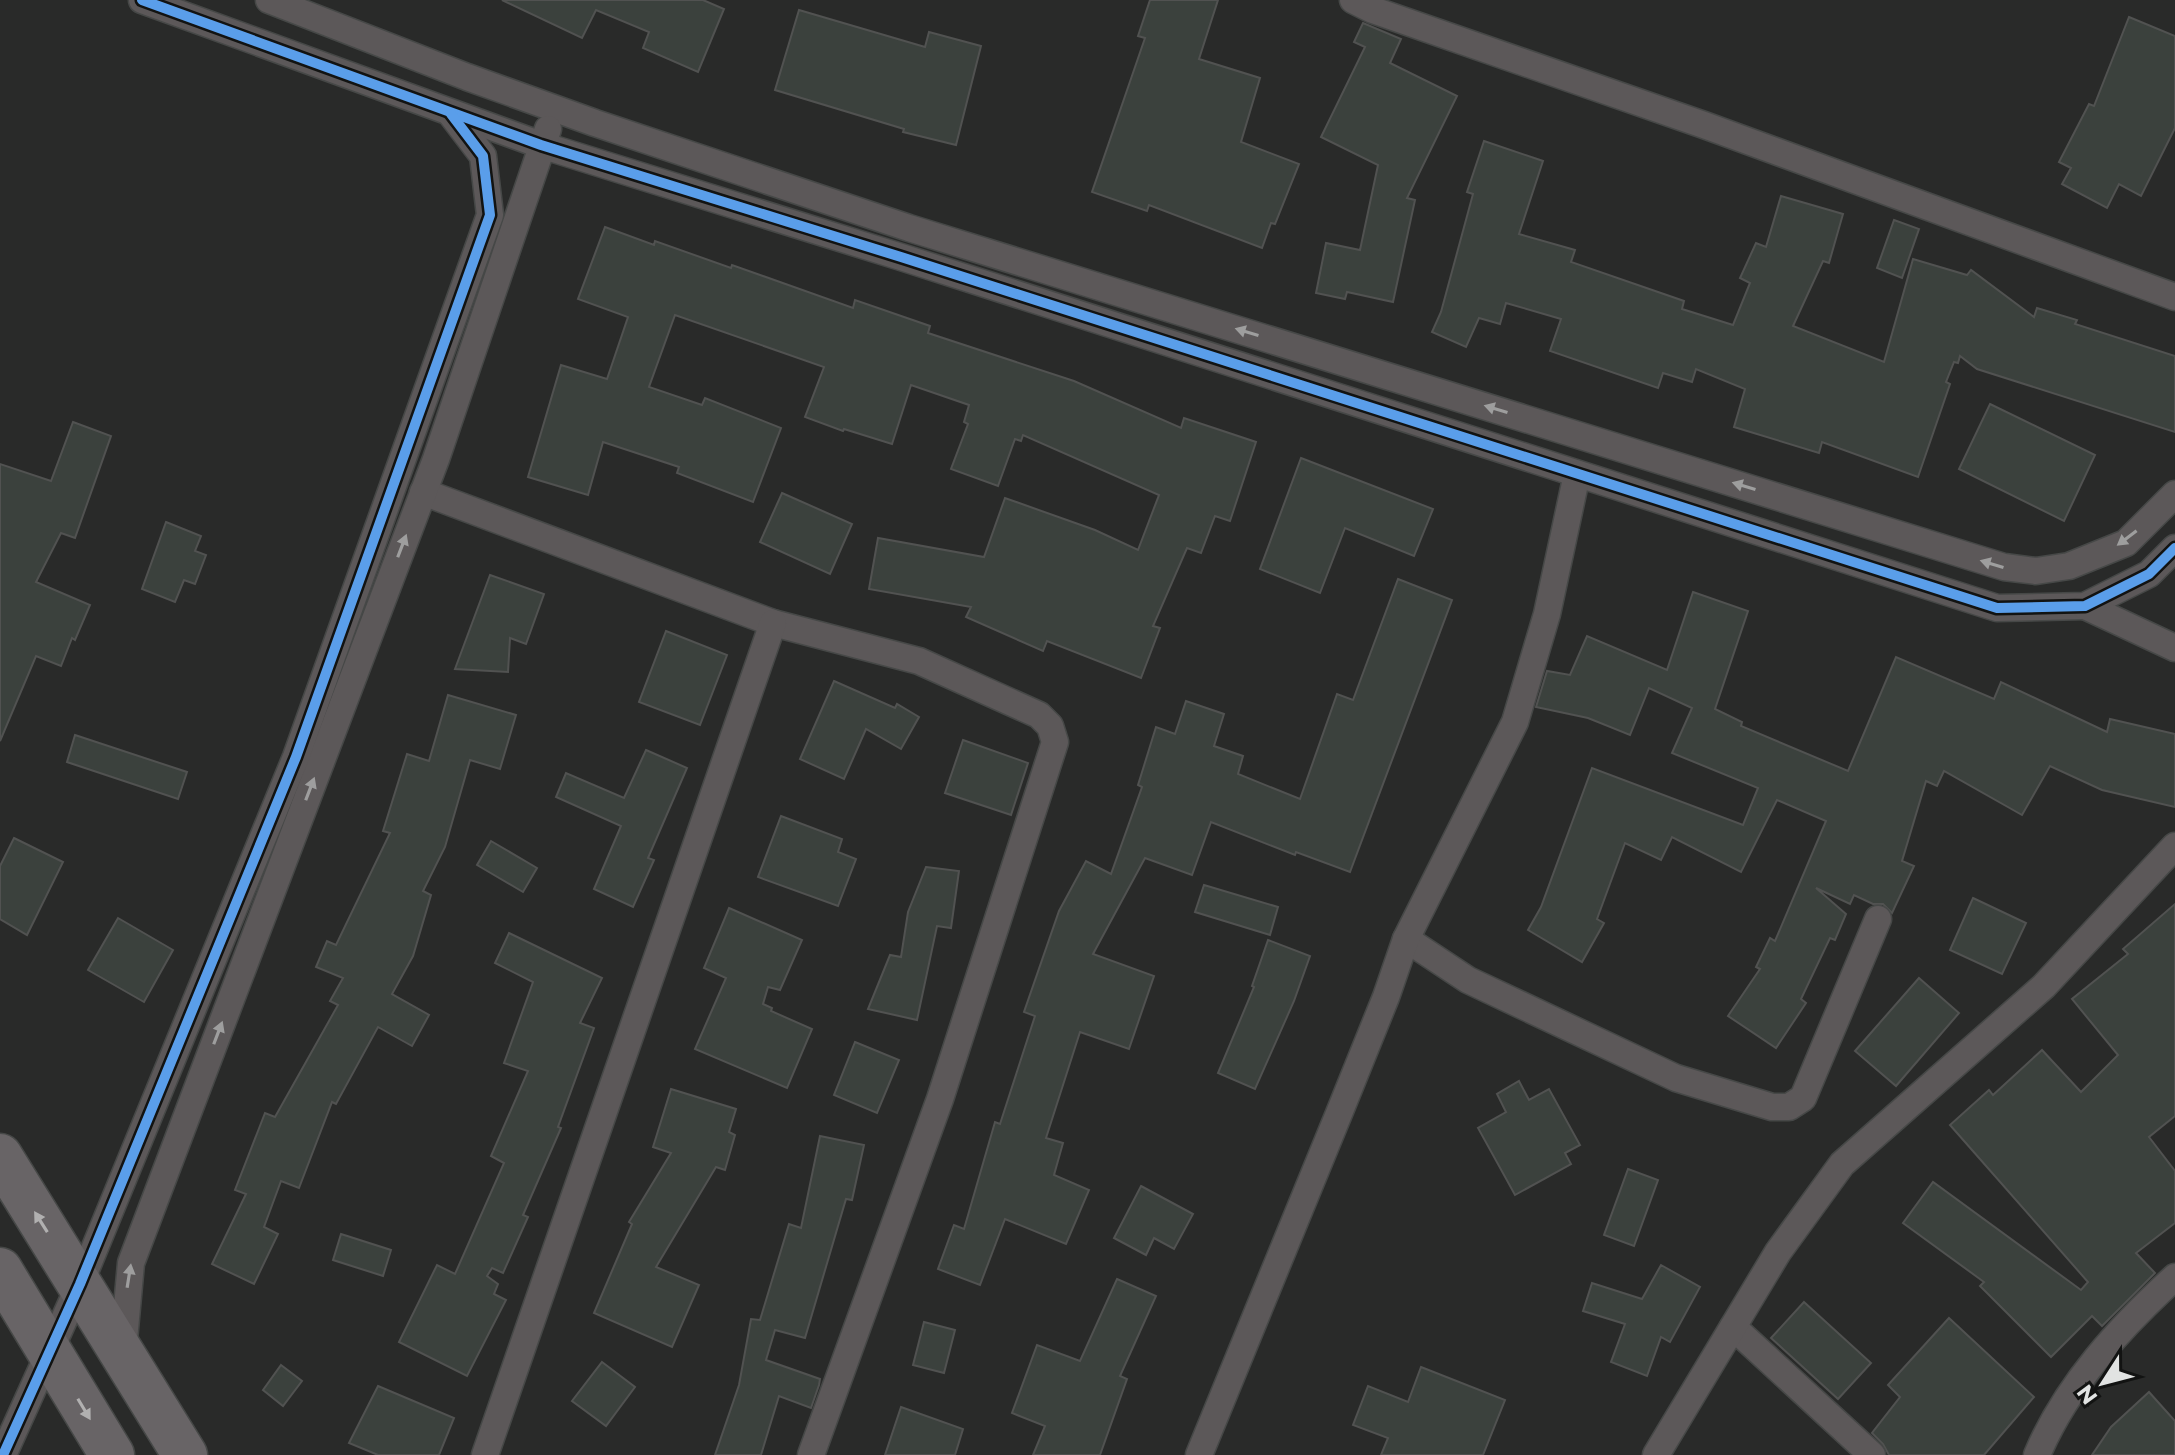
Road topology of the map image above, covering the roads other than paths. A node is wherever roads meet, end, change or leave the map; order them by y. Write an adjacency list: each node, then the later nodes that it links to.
1 (142, 0): 5 (street)
2 (269, 0): 4 (street)
3 (1353, 0): 7 (street)
4 (556, 109): 6 (street); 10 (street, one-way to 4)
5 (451, 114): 6 (street); 21 (street)
6 (541, 145): 8 (street); 9 (street)
7 (2175, 297)
8 (1577, 474): 12 (street); 17 (street)
9 (423, 492): 13 (street); 24 (street, one-way to 9)
10 (2175, 494)
11 (2175, 548): 12 (street)
12 (2085, 606): 14 (street)
13 (773, 623): 28 (street); 29 (street)
14 (2175, 648)
15 (2175, 846): 22 (street)
16 (1878, 919): 17 (street)
17 (1406, 939): 30 (street)
18 (0, 1156): 21 (highway, one-way to 18)
19 (0, 1270): 23 (highway)
20 (2175, 1277): 33 (street)
21 (80, 1284): 23 (street); 24 (highway)
22 (1733, 1327): 31 (street); 32 (street)
23 (50, 1353): 25 (street); 26 (highway, one-way to 26)
24 (123, 1354): 27 (highway)
25 (3, 1455)
26 (112, 1455)
27 (185, 1455)
28 (485, 1455)
29 (811, 1455)
30 (1199, 1455)
31 (1656, 1455)
32 (1872, 1455)
33 (2037, 1455)

